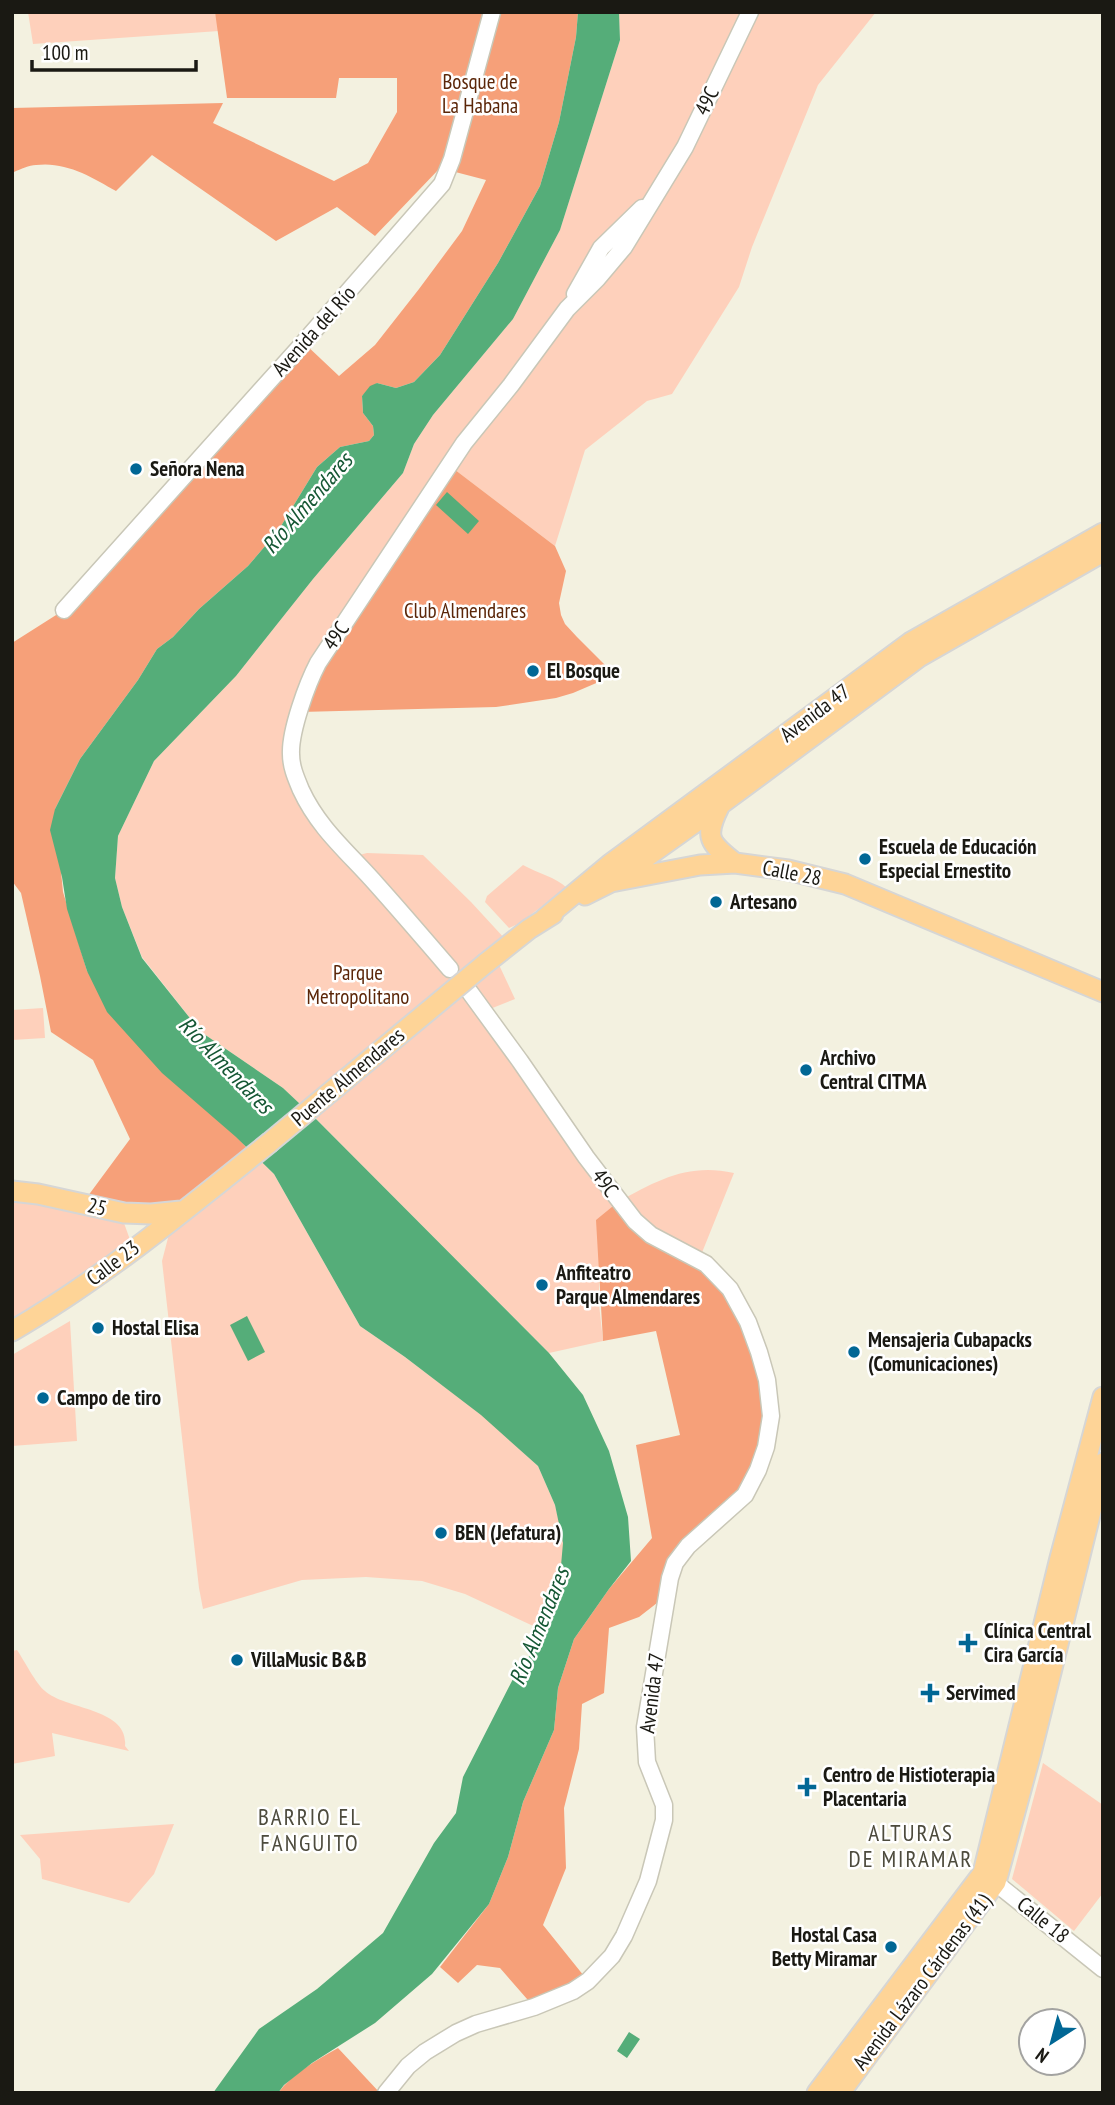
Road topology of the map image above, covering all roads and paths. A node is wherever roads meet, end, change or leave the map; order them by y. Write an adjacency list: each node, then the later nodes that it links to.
1 (492, 12): 6 (street, Avenida del Río)
2 (750, 12): 13 (street, 49C)
3 (1103, 533): 5 (main road, Avenida 47)
4 (1103, 552): 5 (main road, Avenida 47)
5 (985, 609): 7 (main road, Avenida 47)
6 (64, 610)
7 (800, 735): 8 (main road, Avenida 47); 11 (main road, Avenida 47)
8 (721, 804): 9 (main road); 10 (main road, Avenida 47)
9 (735, 863): 10 (main road, Calle 28); 15 (main road, Calle 28)
10 (611, 882): 11 (main road, Calle 28)
11 (544, 919): 12 (main road, Calle 28)
12 (486, 963): 17 (main road, Puente Almendares, bridge)
13 (450, 969)
14 (469, 991): 20 (street, 49C)
15 (1103, 992)
16 (12, 1191): 18 (main road, 25)
17 (210, 1191): 18 (main road, Calle 23)
18 (182, 1211): 19 (main road, Calle 23)
19 (12, 1331)
20 (759, 1352): 25 (street, Avenida 47)
21 (1103, 1397): 23 (main road, Avenida Lázaro Cárdenas (41))
22 (1103, 1463): 23 (main road, Avenida Lázaro Cárdenas (41))
23 (989, 1877): 24 (street, Calle 18); 26 (main road, Avenida Lázaro Cárdenas (41)); 27 (main road, Avenida Lázaro Cárdenas (41))
24 (1103, 1969)
25 (386, 2093)
26 (817, 2093)
27 (840, 2093)

